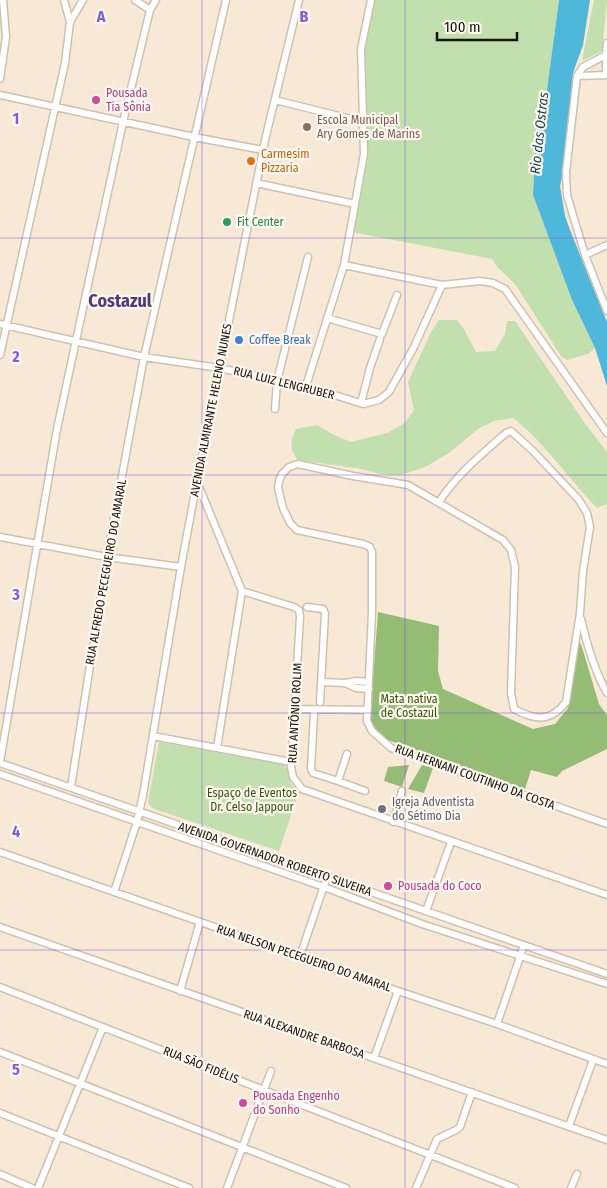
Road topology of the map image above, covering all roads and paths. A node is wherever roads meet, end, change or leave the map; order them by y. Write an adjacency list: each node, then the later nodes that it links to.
1 (3, 0): 15 (street)
2 (64, 0): 10 (street)
3 (83, 0): 10 (street)
4 (135, 0): 9 (street)
5 (156, 0): 9 (street)
6 (226, 0): 21 (street, RUA ALFREDO PECEGUEIRO DO AMARAL)
7 (299, 0): 17 (street, AVENIDA ALMIRANTE HELENO NUNES)
8 (370, 0): 20 (street)
9 (150, 10): 19 (street)
10 (70, 22): 18 (street)
11 (607, 44): 12 (street)
12 (606, 55): 13 (street); 14 (street)
13 (577, 76): 14 (street); 26 (street)
14 (606, 76)
15 (0, 79)
16 (0, 95): 18 (street)
17 (275, 100): 20 (street); 22 (street, AVENIDA ALMIRANTE HELENO NUNES)
18 (55, 107): 19 (street); 33 (street)
19 (124, 122): 21 (street); 35 (street)
20 (363, 122): 24 (street)
21 (194, 137): 22 (street); 37 (street, RUA ALFREDO PECEGUEIRO DO AMARAL)
22 (263, 150): 23 (street, AVENIDA ALMIRANTE HELENO NUNES)
23 (256, 182): 24 (street); 38 (street, AVENIDA ALMIRANTE HELENO NUNES)
24 (355, 204): 28 (street)
25 (607, 245): 26 (street)
26 (585, 255): 31 (street)
27 (308, 257): 39 (street)
28 (344, 265): 29 (street); 32 (street)
29 (442, 285): 41 (street); 43 (street)
30 (397, 295): 32 (street)
31 (607, 311)
32 (327, 318): 40 (street)
33 (3, 325): 35 (street, RUA LUIZ LENGRUBER); 36 (street)
34 (380, 339): 41 (street)
35 (76, 342): 37 (street, RUA LUIZ LENGRUBER); 47 (street)
36 (0, 355)
37 (144, 357): 38 (street, RUA LUIZ LENGRUBER); 48 (street, RUA ALFREDO PECEGUEIRO DO AMARAL)
38 (219, 368): 39 (street, RUA LUIZ LENGRUBER); 44 (street, AVENIDA ALMIRANTE HELENO NUNES)
39 (277, 381): 40 (street, RUA LUIZ LENGRUBER); 42 (street)
40 (306, 386): 41 (street, RUA LUIZ LENGRUBER)
41 (361, 403)
42 (275, 409)
43 (607, 433)
44 (197, 481): 49 (street, AVENIDA ALMIRANTE HELENO NUNES); 50 (street)
45 (439, 502): 52 (street); 52 (street, RUA HERNANI COUTINHO DA COSTA); 54 (street, RUA HERNANI COUTINHO DA COSTA)
46 (0, 537): 47 (street)
47 (37, 545): 48 (street); 64 (street)
48 (107, 557): 49 (street); 67 (street, RUA ALFREDO PECEGUEIRO DO AMARAL)
49 (181, 567): 60 (street, AVENIDA ALMIRANTE HELENO NUNES)
50 (242, 591): 57 (street, RUA ANTÔNIO ROLIM); 61 (street)
51 (307, 607): 53 (street)
52 (580, 613): 55 (street)
53 (322, 682): 54 (street); 56 (street)
54 (369, 686): 58 (street, RUA HERNANI COUTINHO DA COSTA)
55 (607, 693)
56 (320, 702)
57 (295, 709): 58 (street); 63 (street, RUA ANTÔNIO ROLIM)
58 (367, 710): 73 (street, RUA HERNANI COUTINHO DA COSTA)
59 (314, 714): 66 (street)
60 (153, 736): 61 (street); 70 (street, AVENIDA ALMIRANTE HELENO NUNES)
61 (217, 748): 63 (street)
62 (347, 754): 66 (street)
63 (291, 762): 72 (street, RUA ANTÔNIO ROLIM)
64 (0, 763): 67 (street, AVENIDA GOVERNADOR ROBERTO SILVEIRA)
65 (0, 774): 71 (street, AVENIDA GOVERNADOR ROBERTO SILVEIRA)
66 (338, 782): 68 (street)
67 (71, 787): 70 (street, AVENIDA GOVERNADOR ROBERTO SILVEIRA)
68 (365, 791)
69 (402, 791): 72 (street)
70 (140, 812): 71 (street, AVENIDA ALMIRANTE HELENO NUNES); 76 (street, AVENIDA GOVERNADOR ROBERTO SILVEIRA)
71 (137, 822): 77 (street, AVENIDA GOVERNADOR ROBERTO SILVEIRA); 78 (street, AVENIDA ALMIRANTE HELENO NUNES)
72 (393, 822): 74 (street, RUA ANTÔNIO ROLIM)
73 (607, 824)
74 (451, 842): 79 (street, RUA ANTÔNIO ROLIM); 80 (street)
75 (0, 852): 78 (street, RUA NELSON PECEGUEIRO DO AMARAL)
76 (327, 877): 77 (street); 80 (street, AVENIDA GOVERNADOR ROBERTO SILVEIRA)
77 (324, 887): 84 (street, AVENIDA GOVERNADOR ROBERTO SILVEIRA); 85 (street)
78 (114, 892): 81 (street, RUA NELSON PECEGUEIRO DO AMARAL)
79 (607, 895)
80 (426, 911): 83 (street, AVENIDA GOVERNADOR ROBERTO SILVEIRA)
81 (200, 922): 85 (street, RUA NELSON PECEGUEIRO DO AMARAL); 89 (street)
82 (0, 928): 89 (street, RUA ALEXANDRE BARBOSA)
83 (524, 944): 84 (street); 86 (street, AVENIDA GOVERNADOR ROBERTO SILVEIRA)
84 (520, 955): 87 (street, AVENIDA GOVERNADOR ROBERTO SILVEIRA); 91 (street)
85 (300, 956): 90 (street, RUA NELSON PECEGUEIRO DO AMARAL)
86 (607, 974)
87 (607, 984)
88 (0, 987): 92 (street, RUA SÃO FIDÉLIS)
89 (180, 991): 94 (street, RUA ALEXANDRE BARBOSA)
90 (398, 991): 91 (street, RUA NELSON PECEGUEIRO DO AMARAL); 94 (street)
91 (496, 1024): 95 (street, RUA NELSON PECEGUEIRO DO AMARAL)
92 (103, 1027): 98 (street); 99 (street, RUA SÃO FIDÉLIS)
93 (0, 1052): 98 (street)
94 (374, 1058): 100 (street, RUA ALEXANDRE BARBOSA)
95 (593, 1060): 96 (street, RUA NELSON PECEGUEIRO DO AMARAL); 102 (street)
96 (607, 1064)
97 (271, 1071): 99 (street)
98 (80, 1083): 103 (street); 105 (street)
99 (264, 1091): 105 (street); 106 (street, RUA SÃO FIDÉLIS)
100 (472, 1092): 102 (street, RUA ALEXANDRE BARBOSA); 106 (street)
101 (0, 1113): 103 (street)
102 (569, 1126): 104 (street, RUA ALEXANDRE BARBOSA)
103 (59, 1136): 110 (street); 111 (street)
104 (607, 1140)
105 (243, 1148): 112 (street); 113 (street)
106 (429, 1155): 114 (street); 115 (street, RUA SÃO FIDÉLIS)
107 (0, 1174): 109 (street)
108 (577, 1174): 116 (street)
109 (32, 1188)
110 (38, 1188)
111 (189, 1188)
112 (227, 1188)
113 (346, 1188)
114 (416, 1188)
115 (515, 1188)
116 (571, 1188)

